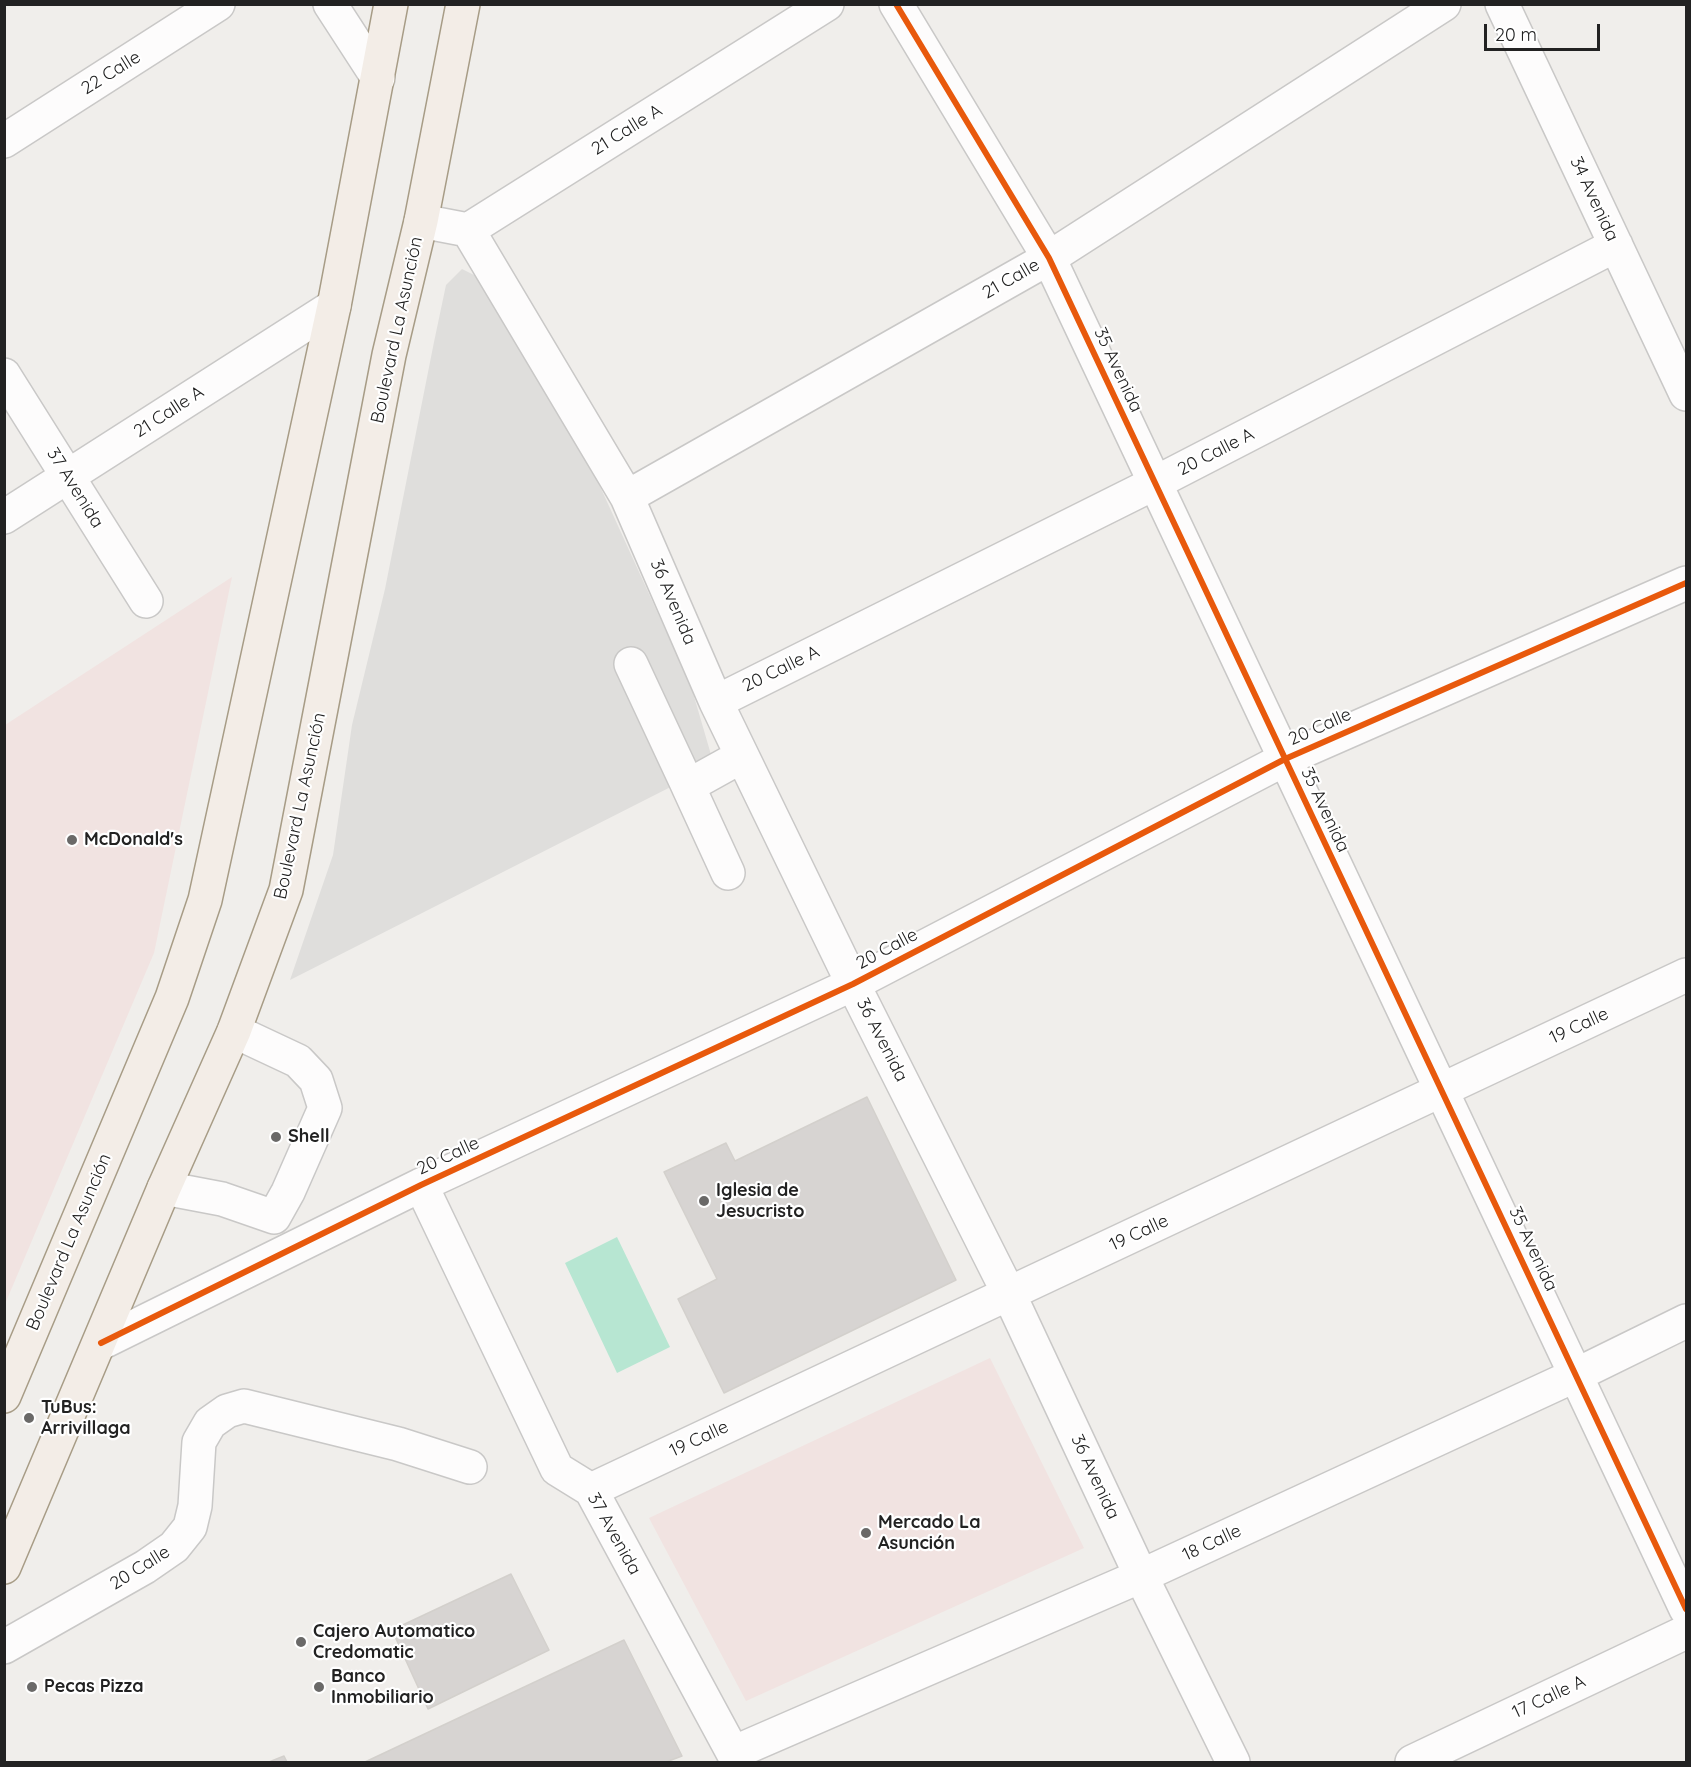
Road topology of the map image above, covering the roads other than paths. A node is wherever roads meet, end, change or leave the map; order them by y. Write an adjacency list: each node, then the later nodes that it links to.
1 (218, 4): 10 (street, 22 Calle)
2 (330, 4): 9 (street)
3 (391, 4): 9 (main road, Boulevard La Asunción)
4 (464, 4): 11 (main road, Boulevard La Asunción)
5 (827, 4): 12 (street, 21 Calle A)
6 (896, 4): 14 (street, 35 Avenida)
7 (1444, 4): 14 (street, 21 Calle)
8 (1502, 4): 13 (street, 34 Avenida)
9 (378, 78): 15 (main road, Boulevard La Asunción)
10 (4, 141)
11 (421, 221): 12 (street); 32 (main road, Boulevard La Asunción)
12 (468, 230): 20 (street, 36 Avenida)
13 (1616, 245): 17 (street, 34 Avenida); 19 (street, 20 Calle A)
14 (1049, 258): 19 (street, 35 Avenida); 20 (street, 21 Calle)
15 (334, 306): 18 (street, 21 Calle A); 42 (main road, Boulevard La Asunción)
16 (4, 375): 18 (street, 37 Avenida)
17 (1686, 394)
18 (68, 477): 21 (street, 21 Calle A); 23 (street, 37 Avenida)
19 (1155, 483): 25 (street, 20 Calle A); 27 (street, 35 Avenida)
20 (627, 497): 25 (street, 36 Avenida)
21 (4, 517)
22 (1686, 583): 27 (street, 20 Calle)
23 (146, 601)
24 (631, 664): 28 (street)
25 (716, 702): 26 (street, 36 Avenida)
26 (742, 756): 28 (street); 31 (street, 36 Avenida)
27 (1285, 759): 31 (street, 20 Calle); 33 (street, 35 Avenida)
28 (688, 786): 29 (street)
29 (728, 873)
30 (1686, 975): 33 (street, 19 Calle)
31 (853, 984): 34 (street, 20 Calle); 38 (street, 36 Avenida)
32 (234, 1031): 35 (main road, Boulevard La Asunción); 36 (street)
33 (1442, 1090): 38 (street, 19 Calle); 41 (street, 35 Avenida)
34 (421, 1185): 37 (street, 20 Calle); 44 (street, 37 Avenida)
35 (164, 1188): 36 (street); 40 (main road, Boulevard La Asunción)
36 (274, 1217): 37 (street)
37 (286, 1252): 40 (street, 20 Calle)
38 (1009, 1294): 44 (street, 19 Calle); 46 (street, 36 Avenida)
39 (1686, 1321): 41 (street, 18 Calle)
40 (100, 1343): 45 (main road, Boulevard La Asunción)
41 (1576, 1375): 46 (street, 18 Calle); 47 (street, 35 Avenida)
42 (5, 1394)
43 (470, 1467): 49 (street, 20 Calle)
44 (591, 1490): 50 (street, 37 Avenida)
45 (4, 1568)
46 (1141, 1576): 50 (street, 18 Calle); 51 (street, 36 Avenida)
47 (1686, 1609)
48 (1686, 1632): 52 (street, 17 Calle A)
49 (4, 1647)
50 (736, 1758)
51 (1233, 1762)
52 (1412, 1762)

